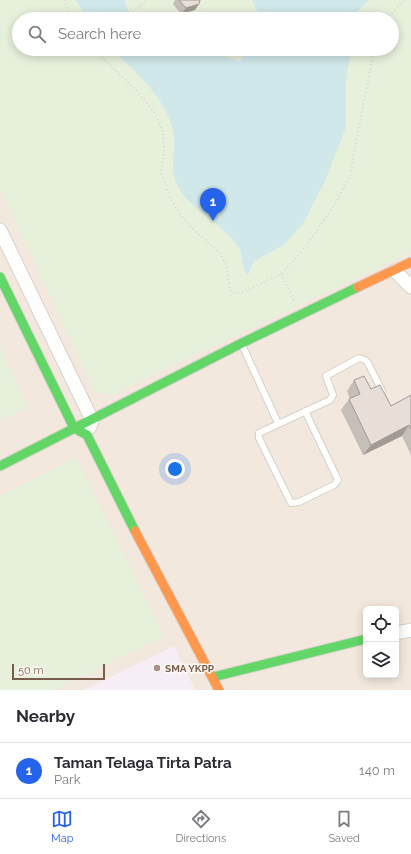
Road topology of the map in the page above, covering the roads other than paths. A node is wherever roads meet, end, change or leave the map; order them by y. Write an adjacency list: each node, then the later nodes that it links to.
1 (0, 230): 9 (street)
2 (411, 262): 3 (street)
3 (395, 271): 5 (street); 6 (street)
4 (0, 277): 11 (street)
5 (411, 287)
6 (242, 343): 9 (street); 10 (lane)
7 (382, 391): 8 (lane)
8 (305, 411): 10 (lane); 10 (lane)
9 (92, 420): 11 (street); 12 (street)
10 (278, 423)
11 (74, 428): 12 (street); 13 (street)
12 (87, 435): 17 (street)
13 (0, 466)
14 (411, 630): 15 (street)
15 (399, 632)
16 (363, 640): 17 (street)
17 (213, 677): 18 (street)
18 (220, 690)

